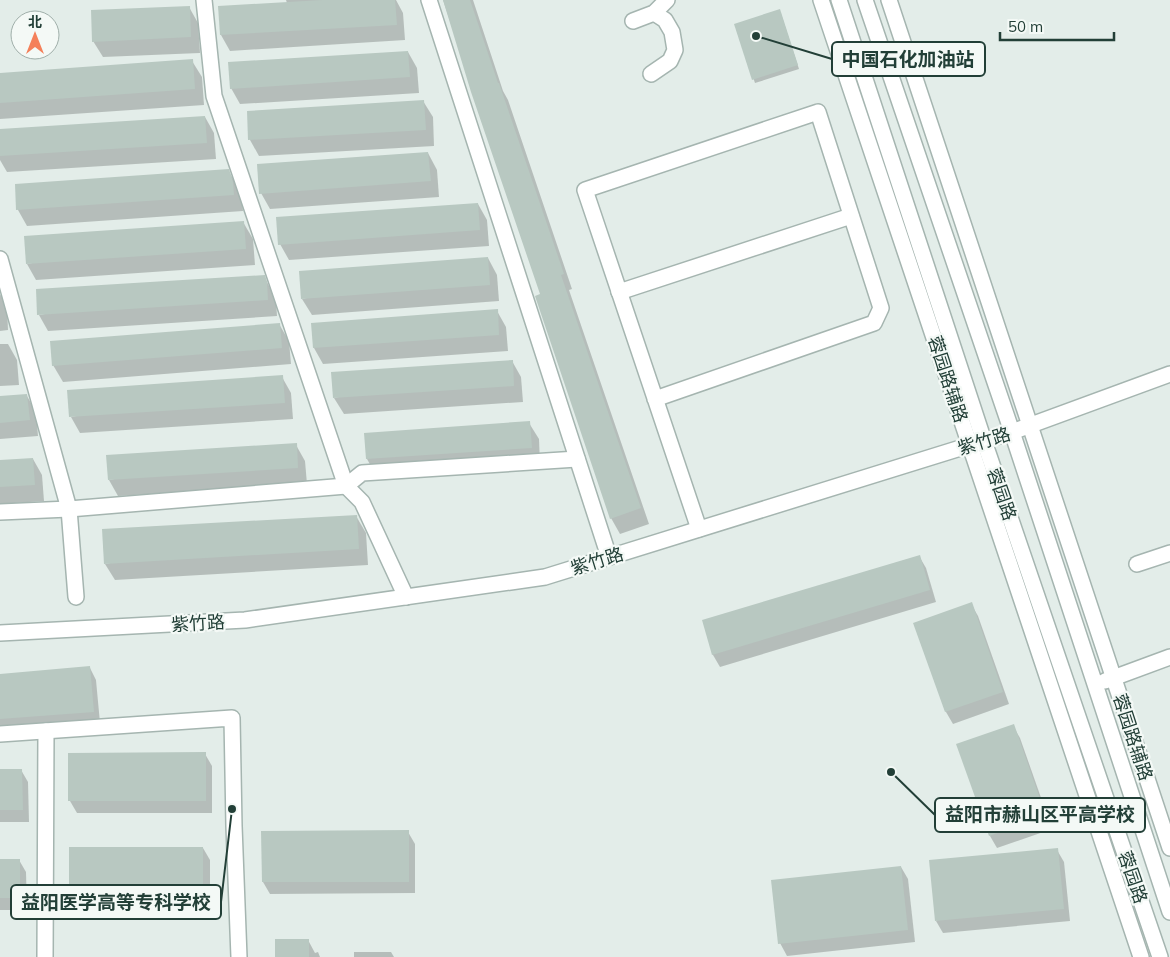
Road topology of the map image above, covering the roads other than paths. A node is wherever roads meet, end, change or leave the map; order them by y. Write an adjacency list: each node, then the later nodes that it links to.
1 (204, 0): 20 (street)
2 (430, 0): 19 (street)
3 (668, 0): 8 (street)
4 (821, 0): 18 (street, 蓉园路辅路)
5 (839, 0): 18 (street, 蓉园路)
6 (865, 0): 17 (street, 蓉园路)
7 (889, 0): 16 (street, 蓉园路辅路)
8 (654, 14): 9 (street); 10 (street)
9 (633, 20)
10 (651, 74)
11 (852, 216): 13 (street); 13 (street); 15 (street)
12 (0, 259): 21 (street)
13 (619, 292): 15 (street)
14 (1170, 374): 16 (street, 紫竹路)
15 (655, 400): 23 (street)
16 (1030, 425): 17 (street, 紫竹路); 31 (street, 蓉园路辅路)
17 (1012, 432): 18 (street, 紫竹路); 32 (street, 蓉园路)
18 (977, 443): 23 (street, 紫竹路); 39 (street, 蓉园路辅路); 40 (street, 蓉园路)
19 (577, 459): 20 (street); 25 (street)
20 (346, 486): 21 (street); 28 (street)
21 (69, 509): 22 (street); 27 (street)
22 (0, 512)
23 (699, 529): 25 (street, 紫竹路)
24 (1170, 553): 26 (street)
25 (609, 557): 28 (street, 紫竹路)
26 (1137, 564)
27 (76, 597)
28 (406, 597): 29 (street, 紫竹路)
29 (0, 632)
30 (1170, 658): 31 (street)
31 (1114, 678): 32 (street); 35 (street, 蓉园路辅路)
32 (1096, 684): 36 (street, 蓉园路)
33 (46, 731): 34 (street); 37 (street); 38 (street)
34 (0, 734)
35 (1170, 848)
36 (1170, 912)
37 (45, 957)
38 (239, 957)
39 (1141, 957)
40 (1160, 957)

